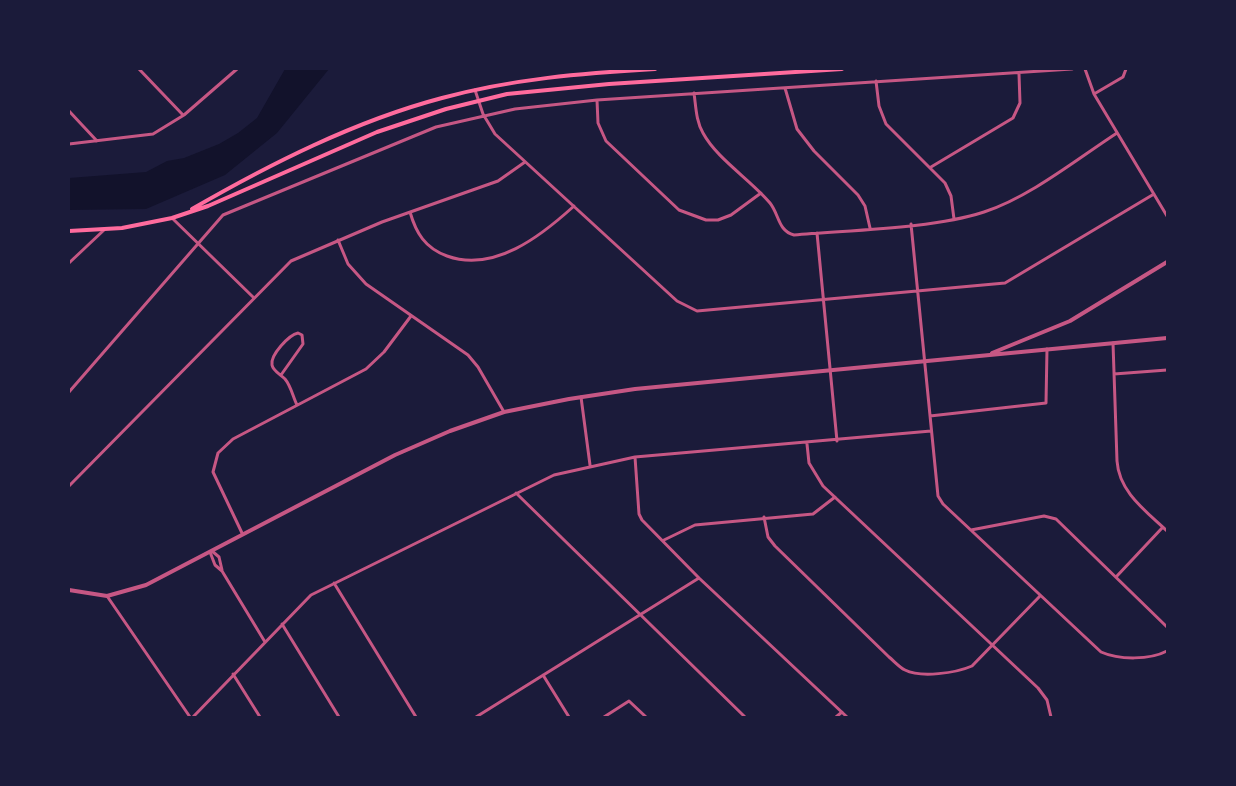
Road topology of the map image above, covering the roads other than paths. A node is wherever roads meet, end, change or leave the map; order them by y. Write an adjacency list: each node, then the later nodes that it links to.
1 (139, 69): 18 (street)
2 (237, 69): 18 (street)
3 (655, 69): 11 (main road)
4 (842, 69): 14 (main road)
5 (1072, 69): 8 (street)
6 (1085, 69): 13 (street)
7 (1126, 69): 13 (street)
8 (1019, 74): 9 (street); 23 (street)
9 (876, 81): 10 (street); 23 (street)
10 (785, 87): 12 (street); 33 (street)
11 (475, 90): 14 (street); 27 (main road)
12 (694, 93): 15 (street); 24 (street)
13 (1094, 94): 19 (street)
14 (478, 100): 17 (street); 27 (main road)
15 (597, 100): 17 (street); 24 (street)
16 (69, 111): 20 (street)
17 (483, 114): 22 (street); 38 (street)
18 (184, 115): 20 (street)
19 (1117, 133): 25 (street); 31 (street)
20 (97, 141): 21 (street)
21 (69, 144)
22 (525, 162): 26 (street); 28 (street)
23 (930, 167): 31 (street)
24 (761, 193): 36 (street)
25 (1154, 194): 29 (street); 41 (street)
26 (573, 206): 28 (street); 43 (street)
27 (186, 212): 30 (main road)
28 (410, 212): 37 (street)
29 (1167, 216)
30 (172, 218): 34 (main road); 38 (street)
31 (954, 219): 32 (street)
32 (911, 225): 33 (street); 41 (street)
33 (870, 228): 36 (street)
34 (105, 230): 35 (main road); 40 (street)
35 (69, 231)
36 (817, 233): 43 (street)
37 (338, 240): 42 (street); 44 (street)
38 (196, 243): 42 (street); 54 (street)
39 (1167, 262): 48 (street)
40 (69, 263)
41 (917, 291): 43 (street); 49 (street)
42 (253, 297): 64 (street)
43 (825, 301): 51 (street)
44 (411, 316): 56 (street); 57 (street)
45 (1167, 338): 46 (street)
46 (1113, 343): 47 (street); 52 (street)
47 (1047, 349): 48 (street); 58 (street)
48 (985, 355): 49 (street)
49 (924, 361): 51 (street); 58 (street)
50 (1167, 370): 52 (street)
51 (832, 371): 55 (street); 60 (street)
52 (1114, 374): 68 (street)
53 (281, 375): 53 (street); 56 (street)
54 (69, 392)
55 (581, 397): 57 (street); 63 (street)
56 (297, 405): 71 (street)
57 (504, 412): 71 (street)
58 (930, 416): 59 (street)
59 (931, 431): 60 (street); 69 (street)
60 (837, 441): 61 (street)
61 (807, 444): 62 (street); 66 (street)
62 (635, 458): 63 (street); 72 (street)
63 (590, 465): 65 (street)
64 (69, 486)
65 (516, 493): 77 (street); 81 (street)
66 (836, 497): 67 (street); 85 (street)
67 (764, 517): 72 (street); 85 (street)
68 (1163, 527): 70 (street); 75 (street)
69 (971, 530): 75 (street); 80 (street)
70 (1167, 531)
71 (242, 533): 73 (street)
72 (663, 540): 76 (street)
73 (210, 550): 74 (street); 74 (street); 79 (street)
74 (222, 572): 84 (street)
75 (1116, 577): 83 (street)
76 (699, 578): 81 (street); 89 (street)
77 (334, 583): 82 (street); 94 (street)
78 (69, 590): 79 (street)
79 (106, 596): 91 (street)
80 (1040, 596): 85 (street); 86 (street)
81 (640, 615): 88 (street); 90 (street)
82 (282, 624): 84 (street); 93 (street)
83 (1167, 627)
84 (265, 642): 87 (street)
85 (994, 645): 101 (street)
86 (1167, 651)
87 (233, 674): 91 (street); 92 (street)
88 (543, 675): 95 (street); 96 (street)
89 (842, 712): 99 (street); 100 (street)
90 (743, 716)
91 (191, 717)
92 (260, 717)
93 (339, 717)
94 (416, 717)
95 (476, 717)
96 (569, 717)
97 (604, 717): 98 (street)
98 (646, 717)
99 (836, 717)
100 (847, 717)
101 (1051, 717)

